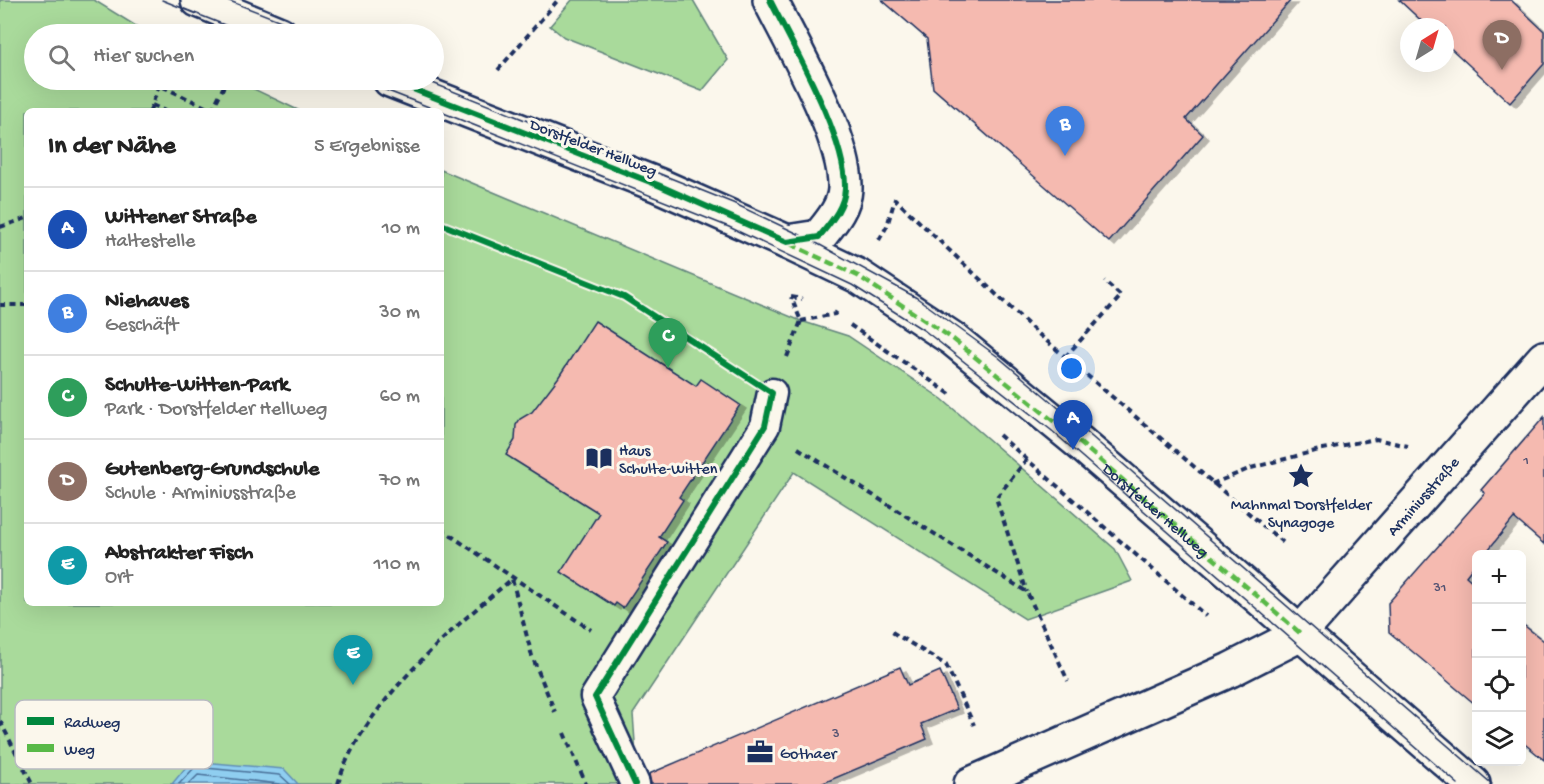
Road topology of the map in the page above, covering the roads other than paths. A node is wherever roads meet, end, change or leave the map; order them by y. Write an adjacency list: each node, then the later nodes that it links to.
1 (198, 0): 3 (street)
2 (770, 0): 5 (street)
3 (256, 24)
4 (416, 90): 5 (street, Dorstfelder Hellweg)
5 (787, 242): 8 (street, Dorstfelder Hellweg)
6 (1544, 358): 8 (street, Arminiusstraße)
7 (772, 393): 9 (lane)
8 (1300, 633): 10 (street); 11 (street, Dorstfelder Hellweg)
9 (635, 784)
10 (971, 784)
11 (1473, 784)

